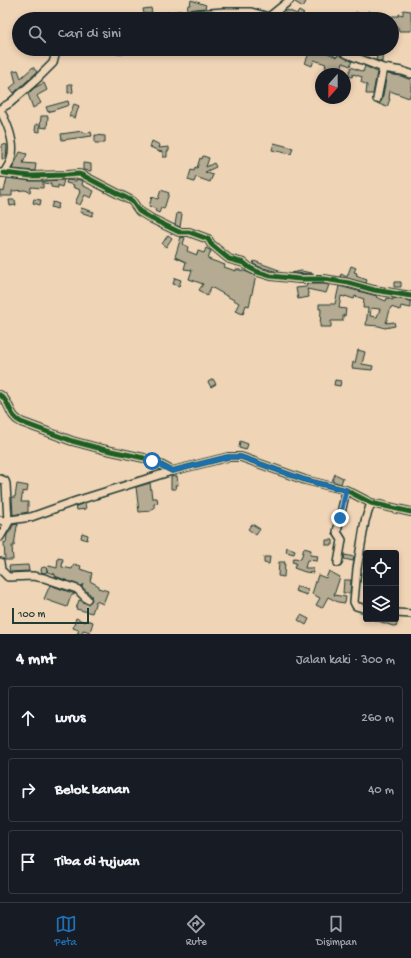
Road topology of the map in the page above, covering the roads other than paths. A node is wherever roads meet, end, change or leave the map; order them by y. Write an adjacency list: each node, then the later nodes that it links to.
1 (290, 0): 4 (street)
2 (224, 12): 3 (street)
3 (251, 12)
4 (277, 12)
5 (55, 56): 10 (street)
6 (352, 56): 7 (street)
7 (383, 68): 8 (street); 9 (street)
8 (411, 74)
9 (377, 99)
10 (0, 110): 11 (street)
11 (2, 173): 12 (street)
12 (411, 296)
13 (0, 396): 14 (street)
14 (172, 471): 16 (street); 20 (street)
15 (0, 479): 20 (street)
16 (346, 490): 17 (street); 23 (street)
17 (371, 504): 18 (street); 25 (street)
18 (411, 512)
19 (0, 520): 20 (street)
20 (8, 522): 21 (street)
21 (0, 537)
22 (0, 562): 24 (street)
23 (338, 563)
24 (87, 599)
25 (363, 608)
26 (399, 614): 27 (street)
27 (411, 614)

